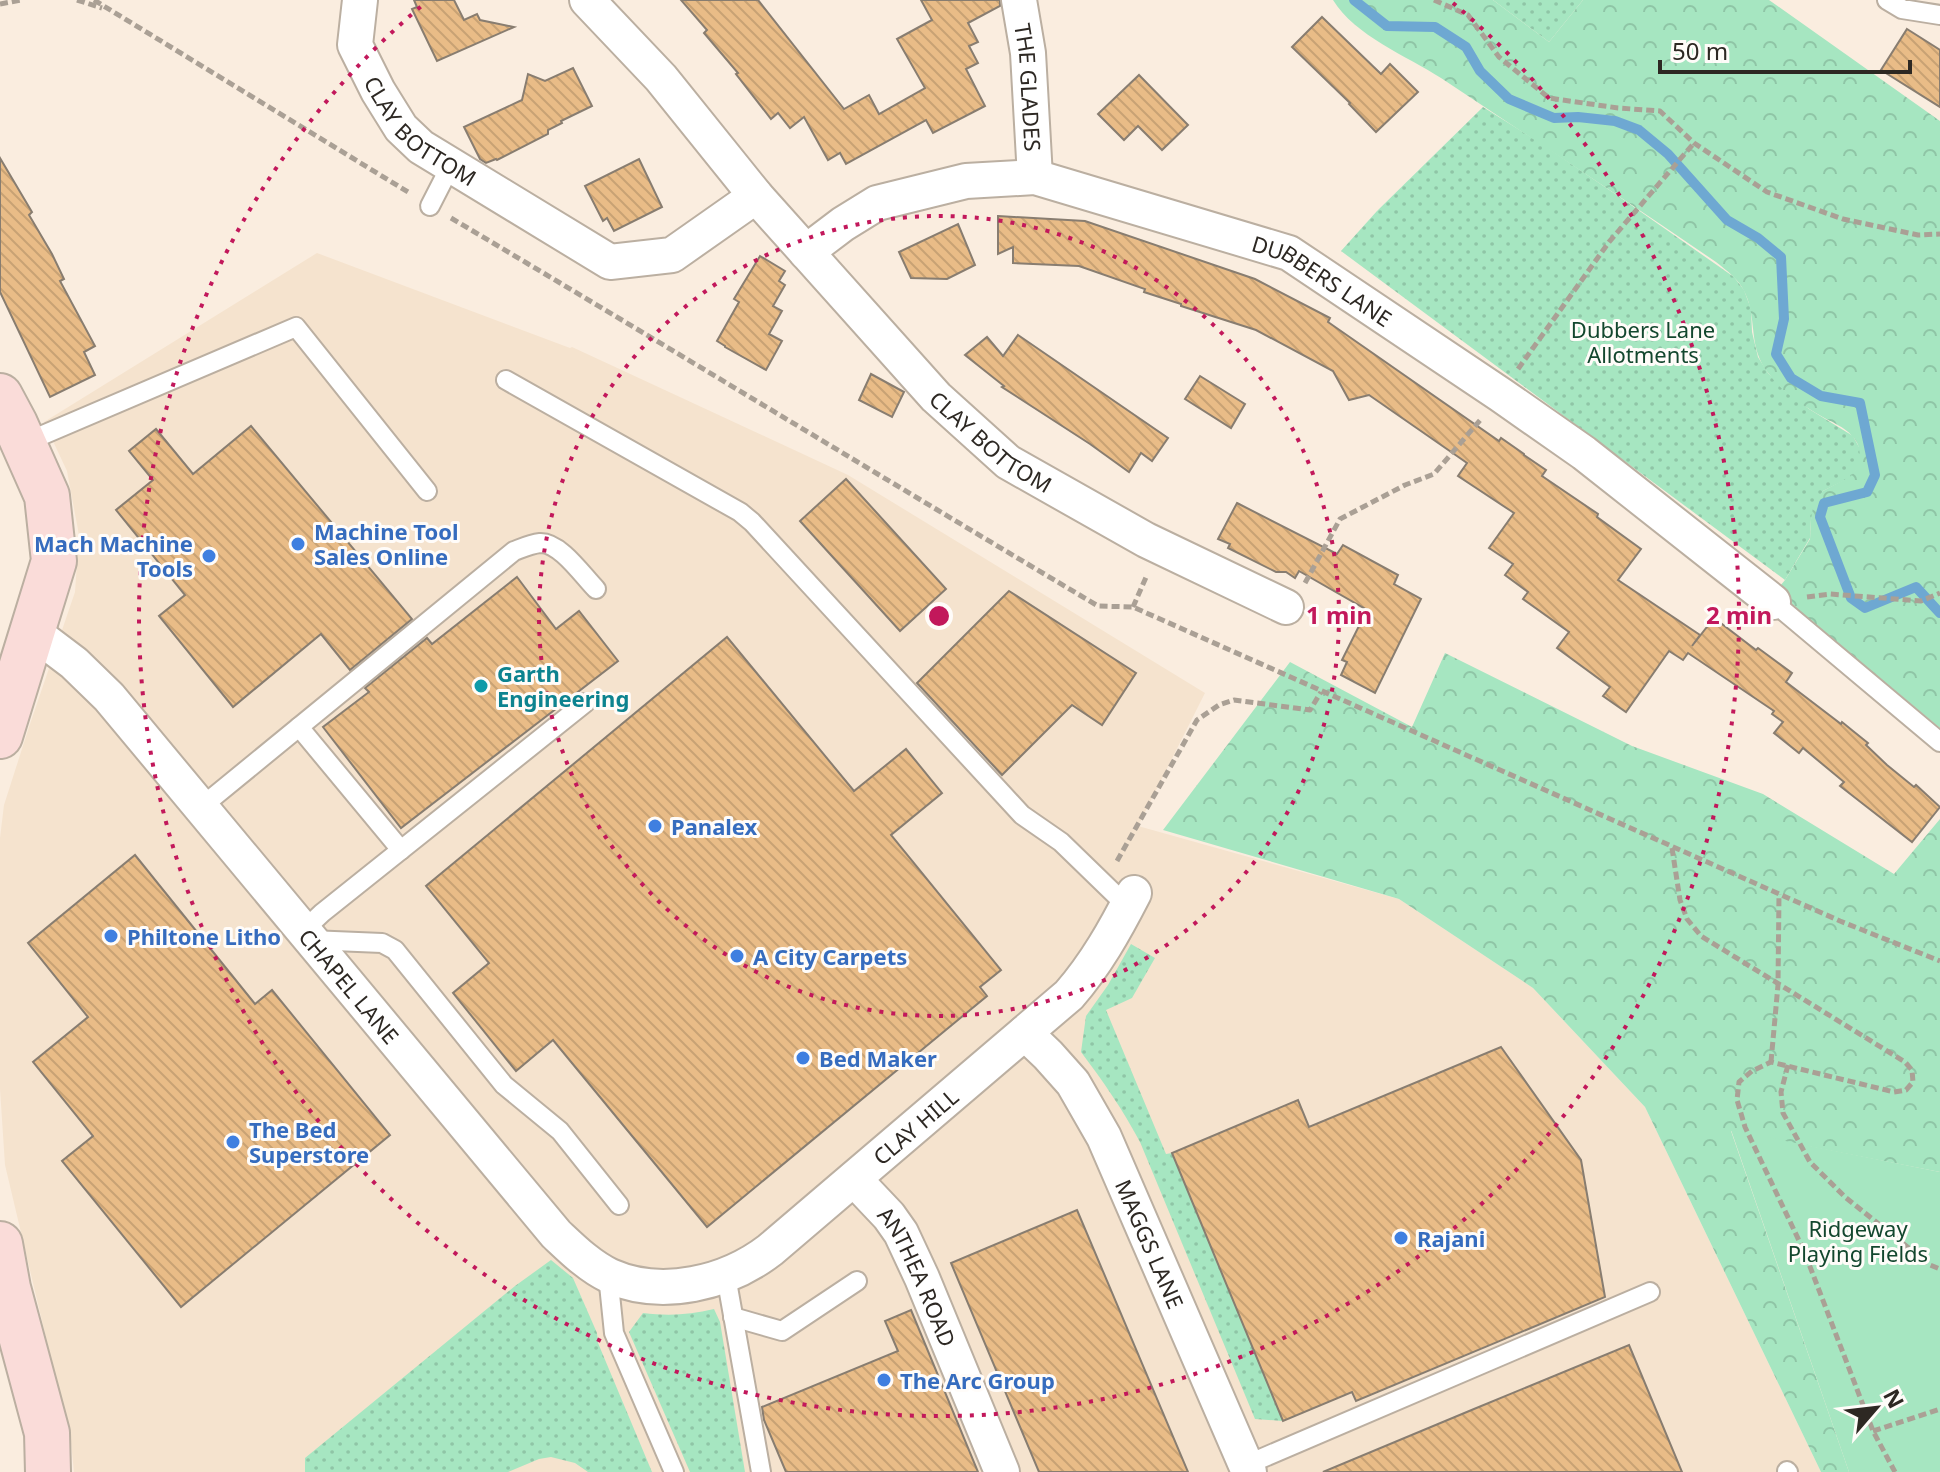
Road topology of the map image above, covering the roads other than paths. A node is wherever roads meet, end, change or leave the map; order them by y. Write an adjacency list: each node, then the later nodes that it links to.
1 (360, 0): 6 (street, CLAY BOTTOM)
2 (587, 0): 8 (street, CLAY BOTTOM)
3 (1019, 0): 7 (street, THE GLADES)
4 (1887, 0): 5 (lane)
5 (1940, 15)
6 (451, 165): 8 (street, CLAY BOTTOM); 9 (lane)
7 (1035, 177): 10 (street, DUBBERS LANE); 16 (street, DUBBERS LANE)
8 (756, 196): 10 (street, CLAY BOTTOM)
9 (430, 206)
10 (806, 252): 17 (street, CLAY BOTTOM)
11 (506, 380): 25 (lane)
12 (0, 396): 13 (street)
13 (24, 443): 14 (lane); 18 (street)
14 (427, 491)
15 (596, 589): 20 (lane)
16 (1773, 602): 22 (lane)
17 (1286, 607)
18 (33, 632): 21 (street); 23 (street, CHAPEL LANE)
19 (585, 703): 24 (lane)
20 (299, 727): 23 (lane); 24 (lane)
21 (0, 736)
22 (1940, 742)
23 (200, 808): 26 (street, CHAPEL LANE)
24 (401, 850): 26 (lane)
25 (1130, 899): 27 (street, CLAY HILL)
26 (307, 935): 29 (lane); 31 (street, CHAPEL LANE)
27 (1025, 1033): 28 (street, CLAY HILL); 37 (street, MAGGS LANE)
28 (854, 1179): 32 (street, CLAY HILL); 41 (street, ANTHEA ROAD)
29 (619, 1205)
30 (0, 1244): 38 (street)
31 (608, 1275): 34 (street, CHAPEL LANE); 39 (lane)
32 (726, 1276): 34 (street, CLAY HILL); 36 (lane)
33 (857, 1281): 36 (lane)
34 (645, 1285)
35 (1650, 1292): 37 (lane)
36 (733, 1317): 40 (lane)
37 (1247, 1468)
38 (48, 1472)
39 (674, 1472)
40 (761, 1472)
41 (1002, 1472)

